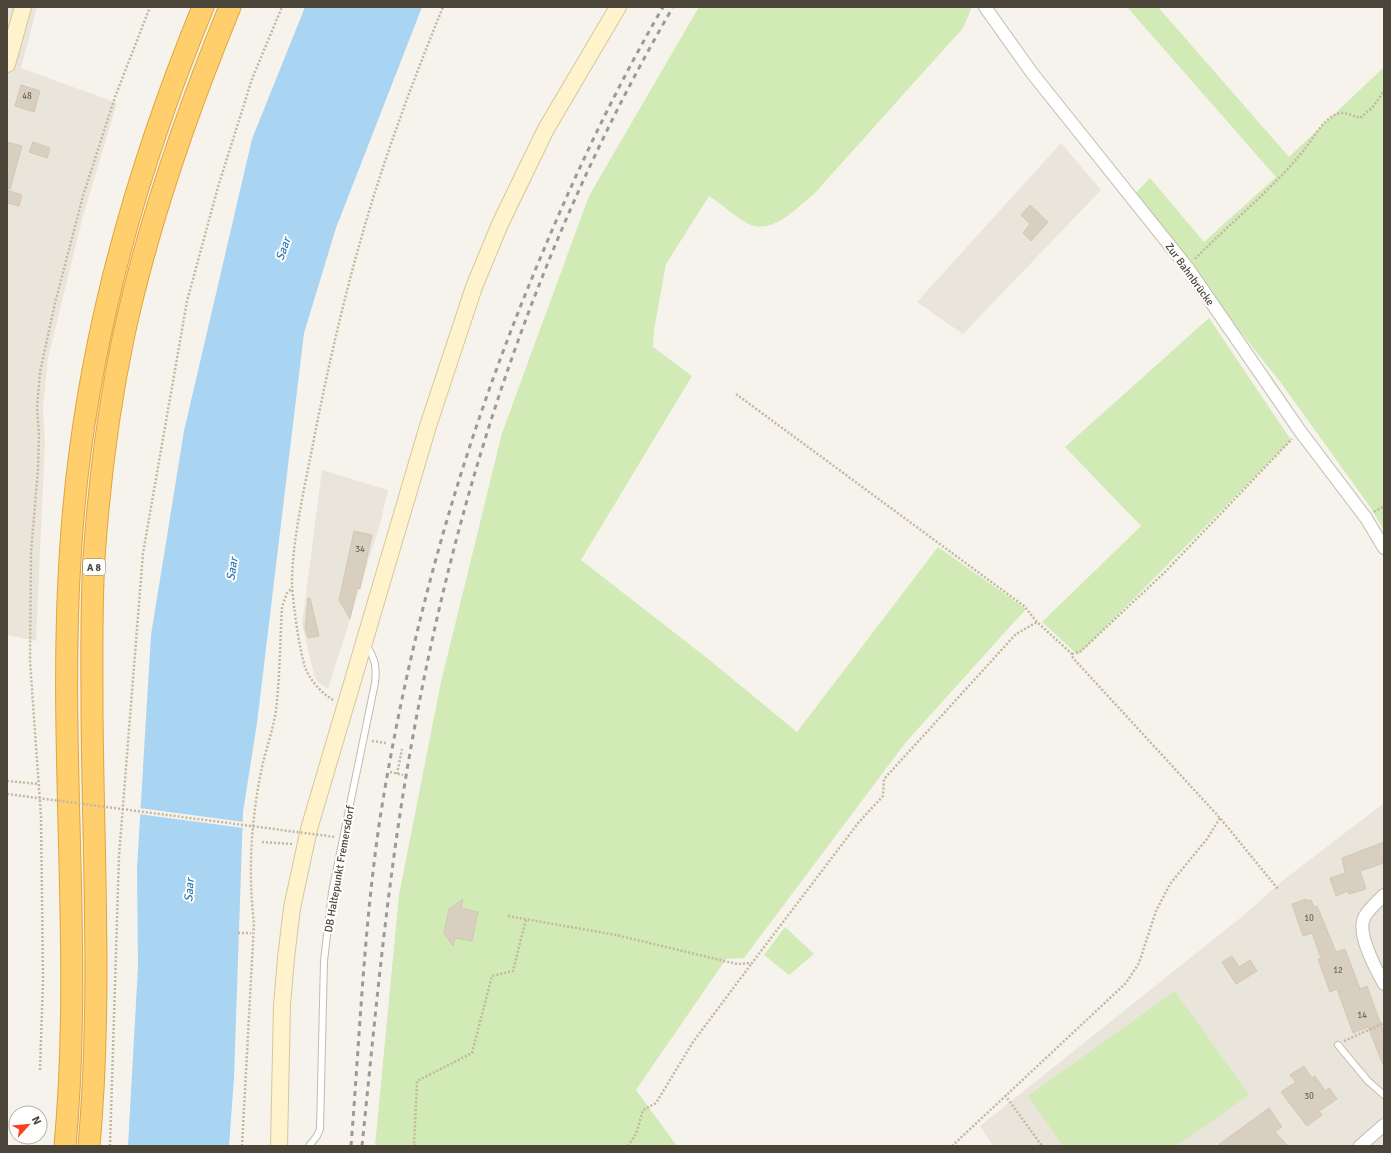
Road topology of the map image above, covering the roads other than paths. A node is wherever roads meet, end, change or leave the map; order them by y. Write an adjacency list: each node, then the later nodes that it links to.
1 (23, 7): 6 (main road)
2 (203, 7): 14 (highway, A 8)
3 (230, 7): 15 (highway, A 8)
4 (618, 7): 8 (main road)
5 (985, 7): 7 (street, Zur Bahnbrücke)
6 (7, 64)
7 (1384, 548)
8 (364, 643): 16 (main road); 17 (lane, DB Haltepunkt Fremersdorf)
9 (1384, 895): 10 (street)
10 (1384, 984)
11 (1338, 1044): 12 (lane)
12 (1384, 1095)
13 (1384, 1125): 18 (street)
14 (64, 1146)
15 (89, 1146)
16 (278, 1146)
17 (308, 1146)
18 (1360, 1146)

